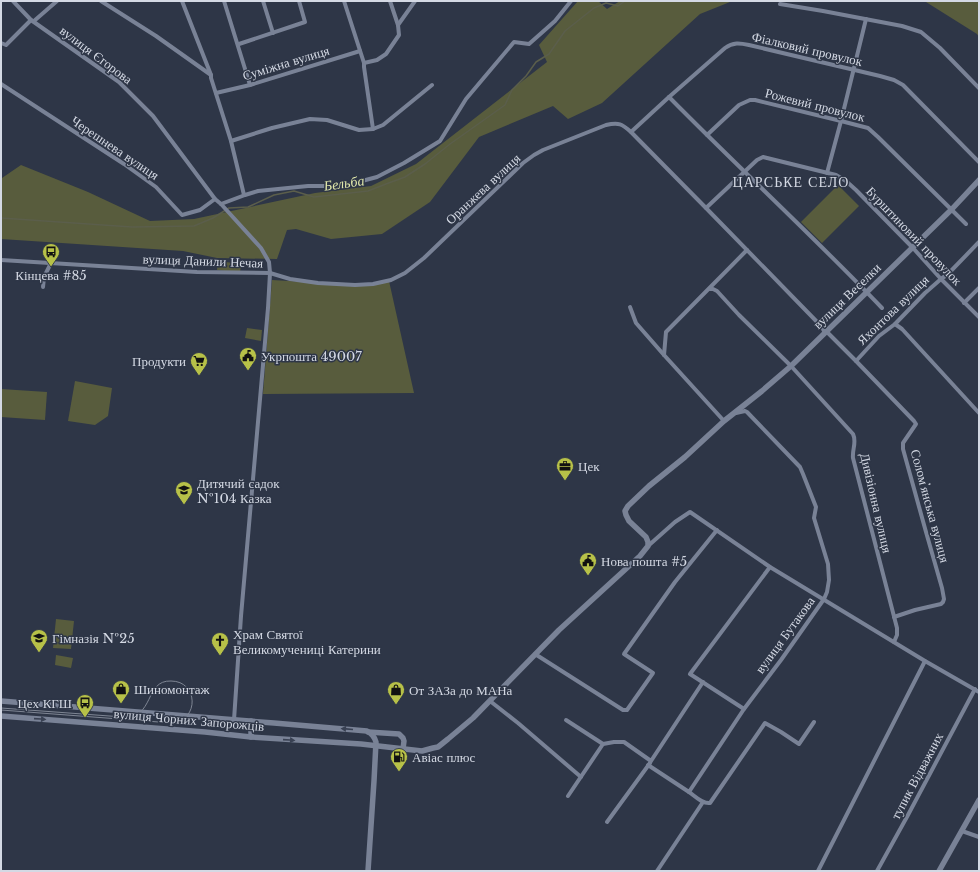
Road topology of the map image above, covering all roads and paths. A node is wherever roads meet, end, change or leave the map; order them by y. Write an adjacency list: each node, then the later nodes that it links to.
1 (12, 1): 14 (street, вулиця Єгорова)
2 (56, 1): 14 (street)
3 (101, 1): 22 (street)
4 (182, 1): 22 (street)
5 (224, 1): 18 (street)
6 (262, 1): 16 (street)
7 (299, 1): 16 (street)
8 (344, 1): 19 (street)
9 (390, 1): 15 (street)
10 (415, 1): 15 (street)
11 (571, 1): 38 (street)
12 (780, 4): 13 (street)
13 (866, 19): 21 (street); 26 (street)
14 (33, 21): 17 (street); 39 (street, вулиця Єгорова)
15 (398, 25): 20 (street)
16 (273, 33): 18 (street)
17 (1, 43)
18 (238, 44): 24 (street)
19 (360, 51): 20 (street); 24 (street, Суміжна вулиця)
20 (364, 63): 30 (street)
21 (853, 70): 28 (street, Фіалковий провулок); 29 (street); 34 (street, Фіалковий провулок)
22 (211, 75): 27 (street)
23 (1, 84): 39 (street, Черешнева вулиця)
24 (250, 85): 27 (street, Суміжна вулиця)
25 (432, 85): 30 (street)
26 (979, 88)
27 (216, 93): 33 (street)
28 (669, 97): 31 (street, Фіалковий провулок); 32 (street)
29 (842, 121): 32 (street, Рожевий провулок); 36 (street); 42 (street, Рожевий провулок)
30 (373, 129): 33 (street)
31 (631, 132): 41 (street, Оранжева вулиця); 49 (street, Оранжева вулиця)
32 (707, 135): 35 (street)
33 (231, 141): 38 (street)
34 (979, 162)
35 (745, 172): 36 (street, Бурштиновий провулок); 41 (street, Бурштиновий провулок); 54 (street)
36 (827, 172): 45 (street, Бурштиновий провулок)
37 (979, 180): 42 (street, вулиця Веселки)
38 (244, 195): 40 (street)
39 (215, 199): 40 (street, вулиця Єгорова)
40 (222, 206): 49 (street, вулиця Єгорова)
41 (706, 208): 46 (street, Оранжева вулиця)
42 (952, 209): 43 (street, Рожевий провулок); 45 (street, вулиця Веселки)
43 (966, 224)
44 (979, 242): 50 (street, Яхонтова вулиця)
45 (913, 248): 50 (street, Бурштиновий провулок); 54 (street, вулиця Веселки)
46 (747, 250): 53 (street); 60 (street, Оранжева вулиця)
47 (1, 260): 48 (street, вулиця Данили Нечая)
48 (51, 263): 49 (street, вулиця Данили Нечая); 51 (street)
49 (270, 273): 82 (street, вулиця Данили Нечая)
50 (941, 279): 55 (street, Бурштиновий провулок); 59 (street, Яхонтова вулиця)
51 (43, 287)
52 (979, 288): 55 (street, Бурштиновий провулок)
53 (710, 289): 61 (street); 63 (street)
54 (867, 292): 57 (street); 60 (street, вулиця Веселки)
55 (964, 303): 58 (street, Бурштиновий провулок)
56 (630, 307): 61 (street)
57 (882, 308)
58 (979, 317)
59 (895, 324): 62 (street, Яхонтова вулиця); 64 (street)
60 (825, 332): 62 (street, Соломʼянська вулиця); 63 (street, вулиця Веселки)
61 (664, 355): 66 (street)
62 (856, 361): 71 (street, Соломʼянська вулиця)
63 (791, 366): 65 (street, вулиця Веселки); 71 (street, Дивізіонна вулиця)
64 (979, 413)
65 (734, 414): 66 (street, вулиця Веселки); 70 (street, вулиця Бутакова)
66 (724, 421): 68 (street)
67 (717, 530): 68 (street, вулиця Чорних Запорожців); 69 (street); 73 (street)
68 (648, 546): 73 (street, вулиця Чорних Запорожців)
69 (770, 567): 70 (street); 75 (street)
70 (824, 599): 72 (street); 80 (street, вулиця Бутакова)
71 (894, 617): 72 (street, Дивізіонна вулиця)
72 (894, 642): 74 (street)
73 (535, 654): 79 (street, вулиця Чорних Запорожців)
74 (925, 661): 76 (street); 102 (street)
75 (703, 682): 80 (street); 91 (street)
76 (974, 689): 77 (street); 103 (street, тупик Відважних)
77 (979, 692)
78 (1, 701): 82 (street, вулиця Чорних Запорожців)
79 (490, 701): 90 (street, вулиця Чорних Запорожців); 92 (street)
80 (744, 709): 93 (street, вулиця Бутакова)
81 (1, 716): 87 (street, вулиця Чорних Запорожців, one-way to 87)
82 (234, 720): 84 (street, вулиця Чорних Запорожців)
83 (566, 720): 88 (street)
84 (251, 721): 86 (street, вулиця Чорних Запорожців, one-way to 84); 87 (street)
85 (814, 722): 96 (street)
86 (367, 732): 89 (street); 90 (street, вулиця Чорних Запорожців)
87 (251, 737): 89 (street, вулиця Чорних Запорожців, one-way to 89)
88 (603, 744): 91 (street); 92 (street)
89 (375, 746): 90 (street, вулиця Чорних Запорожців); 100 (street)
90 (403, 749)
91 (650, 763): 93 (street); 97 (street)
92 (581, 777): 94 (street)
93 (689, 792): 96 (street)
94 (568, 796)
95 (979, 800): 98 (street)
96 (704, 802): 101 (street)
97 (607, 822)
98 (962, 831): 99 (street); 104 (street)
99 (979, 837)
100 (368, 871)
101 (657, 871)
102 (818, 871)
103 (877, 871)
104 (939, 871)

